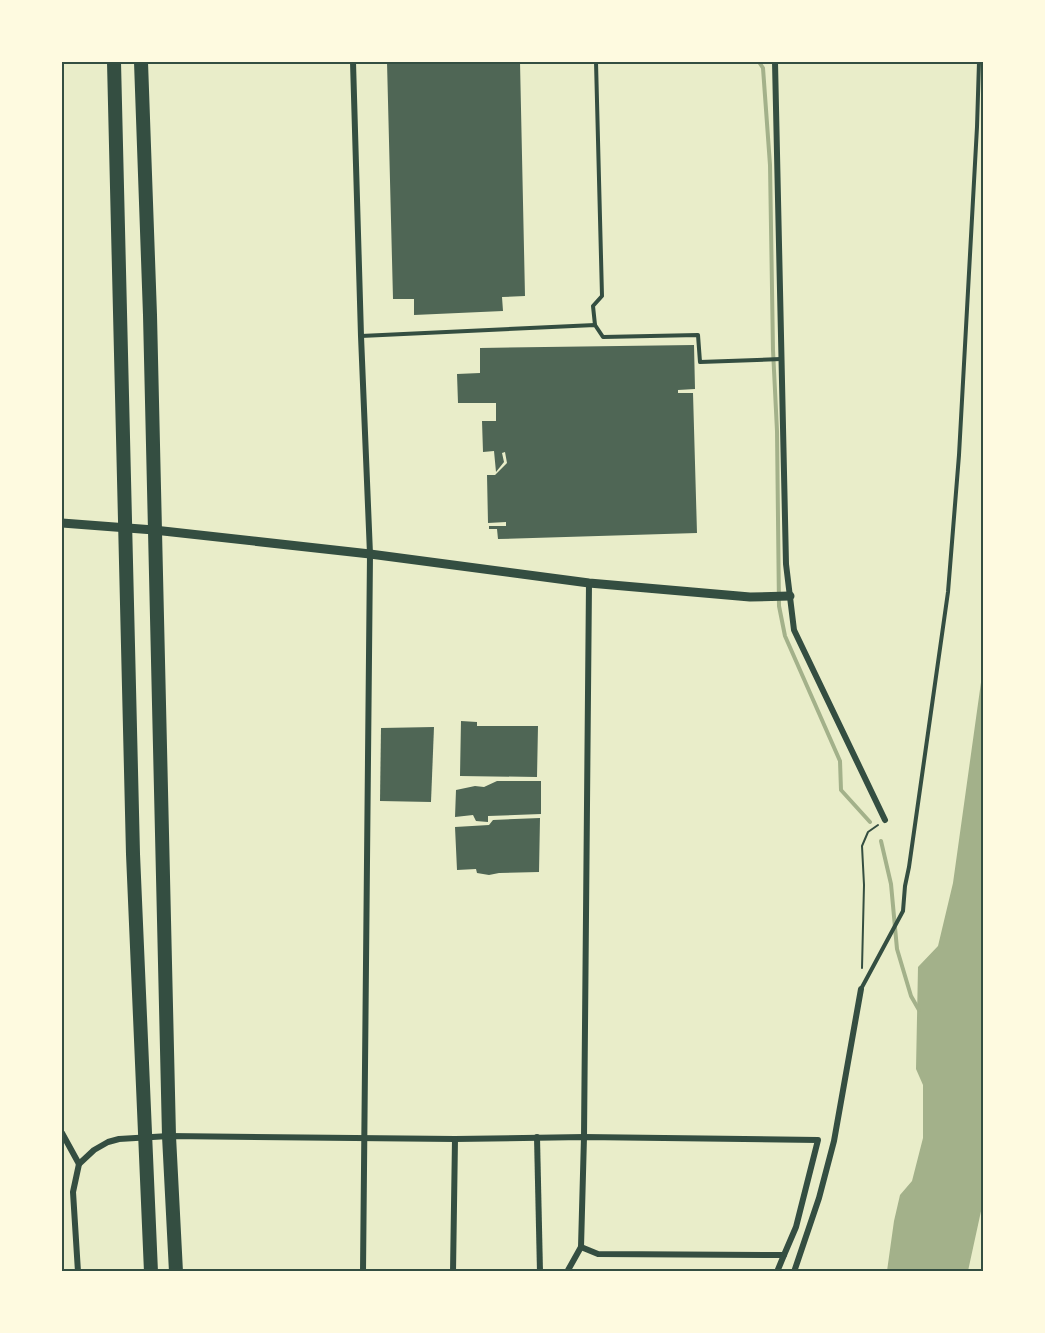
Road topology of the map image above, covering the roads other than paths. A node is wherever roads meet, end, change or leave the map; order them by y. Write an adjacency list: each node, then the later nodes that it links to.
1 (114, 62): 11 (highway)
2 (141, 62): 12 (highway)
3 (353, 62): 8 (street)
4 (596, 62): 7 (lane)
5 (775, 62): 9 (street)
6 (979, 62): 17 (lane)
7 (595, 325): 8 (lane); 9 (lane)
8 (361, 336): 13 (street)
9 (779, 358): 15 (street)
10 (62, 523): 11 (street)
11 (125, 527): 12 (street); 20 (highway)
12 (154, 530): 13 (street); 19 (highway)
13 (370, 555): 14 (street); 23 (street)
14 (589, 583): 15 (street); 22 (street)
15 (789, 596): 16 (street)
16 (885, 820)
17 (861, 989): 36 (street)
18 (62, 1133): 25 (street)
19 (169, 1136): 20 (street); 23 (street); 30 (highway)
20 (146, 1137): 25 (street); 29 (highway)
21 (537, 1137): 22 (street); 24 (street); 33 (street)
22 (584, 1137): 26 (street); 27 (street)
23 (364, 1138): 24 (street); 31 (street)
24 (455, 1139): 32 (street)
25 (79, 1164): 28 (street)
26 (582, 1247): 27 (street); 34 (street)
27 (784, 1255): 35 (street)
28 (78, 1272)
29 (151, 1272)
30 (177, 1272)
31 (363, 1272)
32 (453, 1272)
33 (540, 1272)
34 (567, 1272)
35 (777, 1272)
36 (794, 1272)

